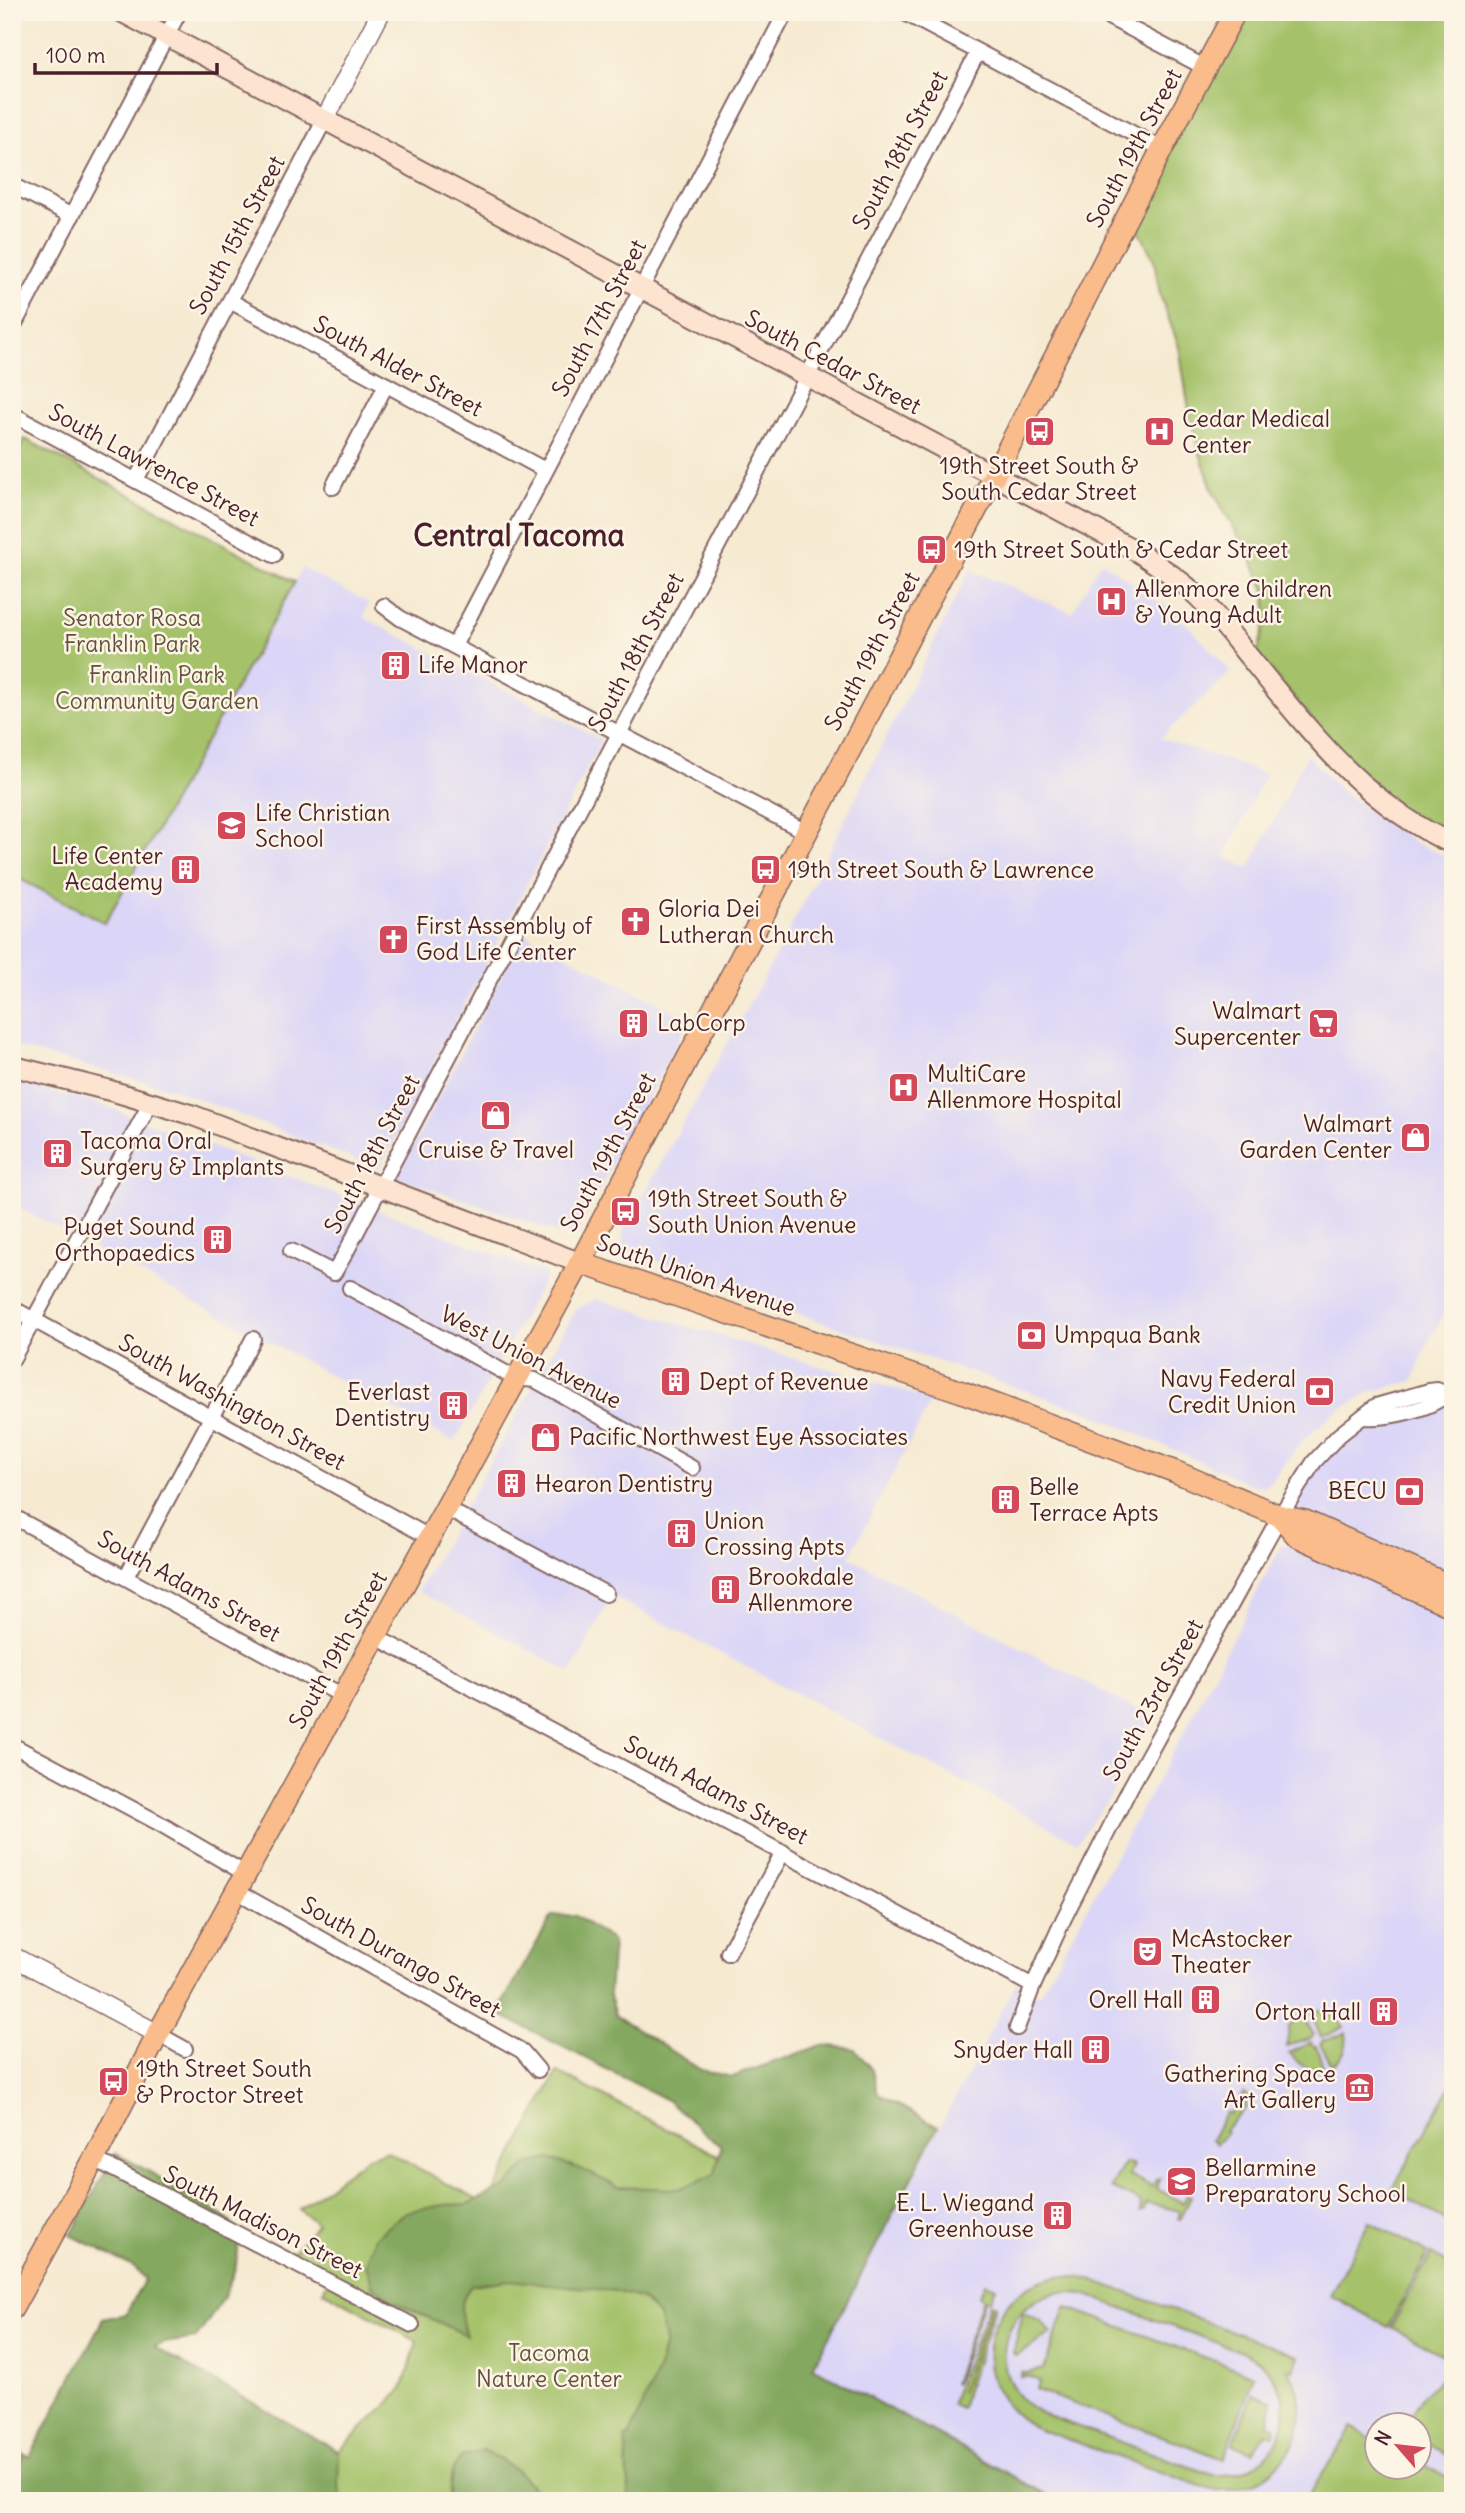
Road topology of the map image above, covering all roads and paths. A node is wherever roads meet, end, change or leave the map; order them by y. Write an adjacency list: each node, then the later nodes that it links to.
1 (122, 12): 8 (main road, South Cedar Street)
2 (179, 12): 8 (street)
3 (381, 12): 11 (street, South 15th Street)
4 (786, 12): 15 (street, South 17th Street)
5 (903, 12): 9 (street)
6 (1099, 12): 10 (street)
7 (1235, 12): 10 (main road, South 19th Street)
8 (166, 36): 11 (main road, South Cedar Street); 14 (street)
9 (978, 52): 12 (street); 18 (street, South 18th Street)
10 (1206, 68): 12 (main road, South 19th Street)
11 (324, 121): 15 (main road, South Cedar Street); 16 (street, South 15th Street)
12 (1162, 149): 22 (main road, South 19th Street)
13 (12, 185): 14 (street)
14 (72, 216): 17 (street)
15 (641, 287): 18 (main road, South Cedar Street); 21 (street, South 17th Street)
16 (230, 301): 19 (street, South Alder Street); 23 (street, South 15th Street)
17 (12, 329)
18 (807, 376): 22 (main road, South Cedar Street); 28 (street, South 18th Street)
19 (386, 385): 21 (street, South Alder Street); 24 (street)
20 (12, 414): 23 (street, South Lawrence Street)
21 (545, 470): 27 (street, South 17th Street)
22 (994, 476): 29 (main road, South 19th Street); 30 (main road, South Cedar Street)
23 (136, 480): 25 (street, South Lawrence Street)
24 (332, 486)
25 (274, 555)
26 (384, 606): 27 (street)
27 (454, 646): 28 (street)
28 (620, 733): 29 (street); 33 (street, South 18th Street)
29 (806, 832): 35 (main road, South 19th Street)
30 (1453, 844)
31 (12, 1066): 32 (main road, South Union Avenue)
32 (151, 1102): 33 (main road, South Union Avenue); 38 (street)
33 (379, 1188): 34 (street, South 18th Street); 35 (main road, South Union Avenue)
34 (290, 1251)
35 (580, 1263): 41 (main road, South 19th Street); 47 (main road, South Union Avenue)
36 (350, 1287): 41 (street, West Union Avenue)
37 (12, 1308): 38 (street, South Washington Street)
38 (34, 1320): 40 (street); 43 (street, South Washington Street)
39 (253, 1339): 43 (street)
40 (12, 1360)
41 (515, 1378): 44 (street, West Union Avenue); 45 (main road, South 19th Street)
42 (1449, 1393): 47 (street, South 23rd Street)
43 (211, 1418): 48 (street, South Washington Street); 49 (street)
44 (692, 1468)
45 (444, 1508): 48 (main road, South 19th Street); 51 (street)
46 (12, 1516): 49 (street, South Adams Street)
47 (1280, 1516): 50 (main road, South Union Avenue); 52 (main road, South Union Avenue); 60 (street, South 23rd Street)
48 (429, 1537): 53 (main road, South 19th Street)
49 (126, 1577): 54 (street, South Adams Street)
50 (1453, 1587)
51 (606, 1594)
52 (1453, 1607)
53 (376, 1637): 54 (main road, South 19th Street); 56 (street, South Adams Street)
54 (343, 1696): 57 (main road, South 19th Street)
55 (12, 1745): 57 (street, South Durango Street)
56 (783, 1852): 58 (street); 60 (street, South Adams Street)
57 (241, 1883): 62 (main road, South 19th Street); 64 (street, South Durango Street)
58 (728, 1953)
59 (12, 1955): 62 (street)
60 (1032, 1986): 61 (street, South 23rd Street)
61 (1017, 2028)
62 (158, 2035): 63 (street); 65 (main road, South 19th Street)
63 (185, 2049)
64 (538, 2070)
65 (94, 2159): 66 (main road, South 19th Street); 67 (street, South Madison Street)
66 (12, 2309)
67 (412, 2325)

